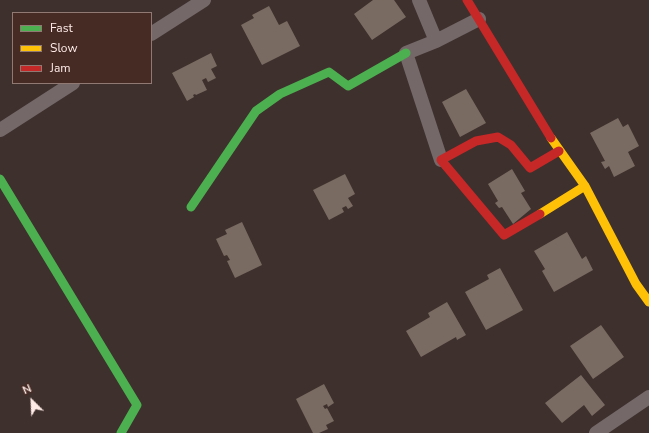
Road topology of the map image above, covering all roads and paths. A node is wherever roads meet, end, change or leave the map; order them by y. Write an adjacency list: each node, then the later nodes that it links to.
1 (204, 0): 5 (street)
2 (419, 0): 6 (street)
3 (467, 0): 4 (street)
4 (479, 19): 6 (street); 10 (street)
5 (152, 33)
6 (436, 40): 7 (street)
7 (406, 53): 11 (street); 14 (street)
8 (71, 84): 9 (street)
9 (0, 130)
10 (559, 151): 11 (street); 13 (street)
11 (441, 160): 13 (street)
12 (0, 179): 17 (street)
13 (585, 186): 15 (street)
14 (191, 207)
15 (649, 302)
16 (649, 397): 18 (street)
17 (121, 433)
18 (596, 433)

